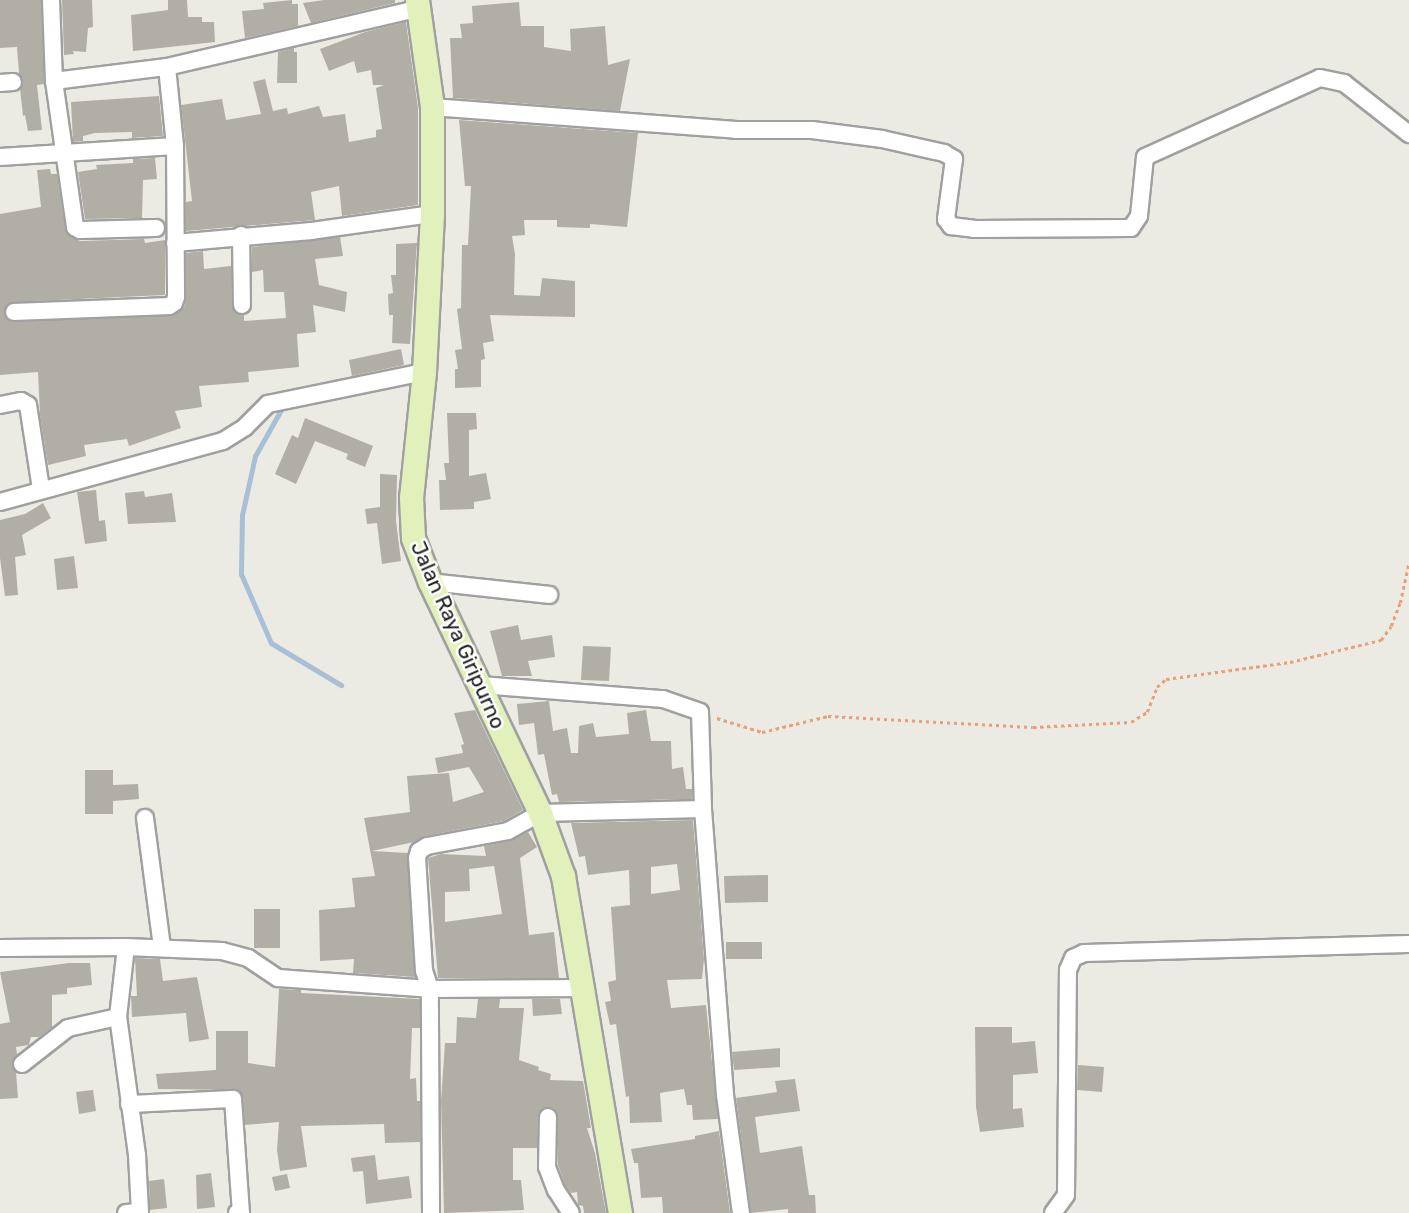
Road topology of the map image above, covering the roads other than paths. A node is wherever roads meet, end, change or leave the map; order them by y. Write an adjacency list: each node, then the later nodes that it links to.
1 (51, 0): 4 (street)
2 (417, 5): 3 (street); 5 (main road, Jalan Raya Giripurno)
3 (167, 67): 4 (street); 7 (street)
4 (54, 81): 8 (street)
5 (432, 107): 6 (street); 10 (main road, Jalan Raya Giripurno)
6 (1409, 134)
7 (175, 146): 8 (street); 13 (street)
8 (66, 151): 9 (street); 11 (street)
9 (0, 157)
10 (432, 214): 12 (street); 16 (main road, Jalan Raya Giripurno)
11 (156, 228)
12 (241, 235): 13 (street); 14 (street)
13 (175, 243): 15 (street)
14 (242, 305)
15 (14, 312)
16 (424, 372): 18 (street); 20 (main road, Jalan Raya Giripurno)
17 (0, 405): 18 (street)
18 (41, 489): 19 (street)
19 (0, 502)
20 (430, 583): 21 (street); 22 (main road, Jalan Raya Giripurno)
21 (549, 595)
22 (480, 685): 23 (street); 24 (main road, Jalan Raya Giripurno)
23 (703, 809): 24 (street); 41 (street)
24 (540, 813): 30 (main road, Jalan Raya Giripurno); 31 (street)
25 (145, 818): 29 (street)
26 (1409, 944): 42 (street)
27 (126, 947): 28 (street); 29 (street); 32 (street)
28 (0, 948)
29 (162, 948): 31 (street)
30 (585, 988): 31 (street); 40 (main road, Jalan Raya Giripurno)
31 (430, 989): 38 (street)
32 (118, 1017): 33 (street); 34 (street)
33 (22, 1064)
34 (128, 1104): 36 (street); 37 (street)
35 (548, 1117): 39 (street)
36 (139, 1212)
37 (237, 1213)
38 (431, 1213)
39 (570, 1213)
40 (620, 1213)
41 (741, 1213)
42 (1053, 1213)

